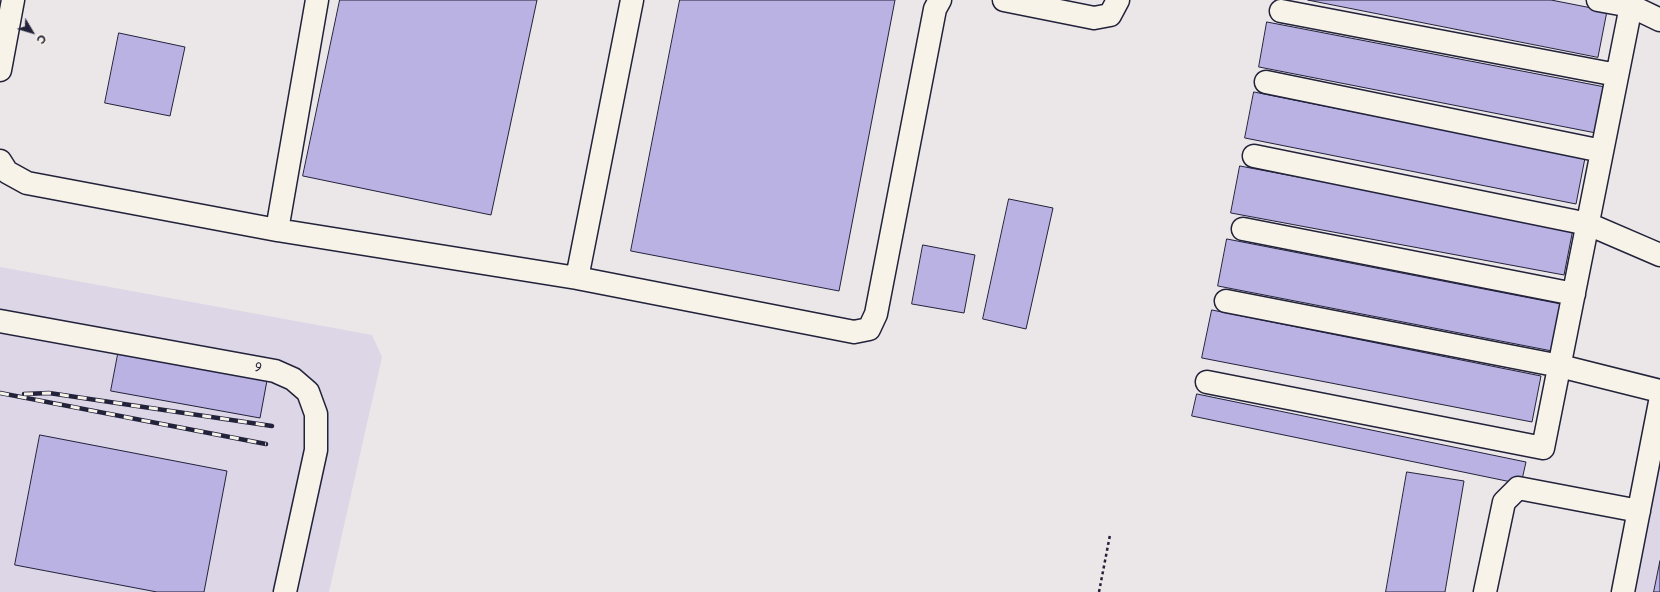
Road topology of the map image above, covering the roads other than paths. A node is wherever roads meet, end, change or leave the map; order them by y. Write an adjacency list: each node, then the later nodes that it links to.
1 (13, 0): 11 (street)
2 (317, 0): 19 (street)
3 (632, 0): 21 (street)
4 (940, 0): 21 (street)
5 (1004, 0): 6 (street)
6 (1118, 0)
7 (1598, 0): 8 (street)
8 (1631, 6): 10 (street); 12 (street)
9 (1281, 11): 12 (street)
10 (1660, 20)
11 (0, 70)
12 (1617, 75): 14 (street)
13 (1266, 82): 14 (street)
14 (1602, 151): 17 (street)
15 (1254, 156): 17 (street)
16 (0, 161): 19 (street)
17 (1588, 224): 20 (street); 22 (street)
18 (1243, 229): 22 (street)
19 (278, 230): 21 (street)
20 (1660, 255)
21 (577, 278)
22 (1574, 294): 25 (street)
23 (1226, 301): 25 (street)
24 (0, 321): 30 (street, 9)
25 (1560, 366): 26 (street); 27 (street)
26 (1207, 382)
27 (1660, 391)
28 (1660, 402): 29 (street)
29 (1639, 511): 31 (street); 32 (street)
30 (285, 592)
31 (1485, 592)
32 (1623, 592)

